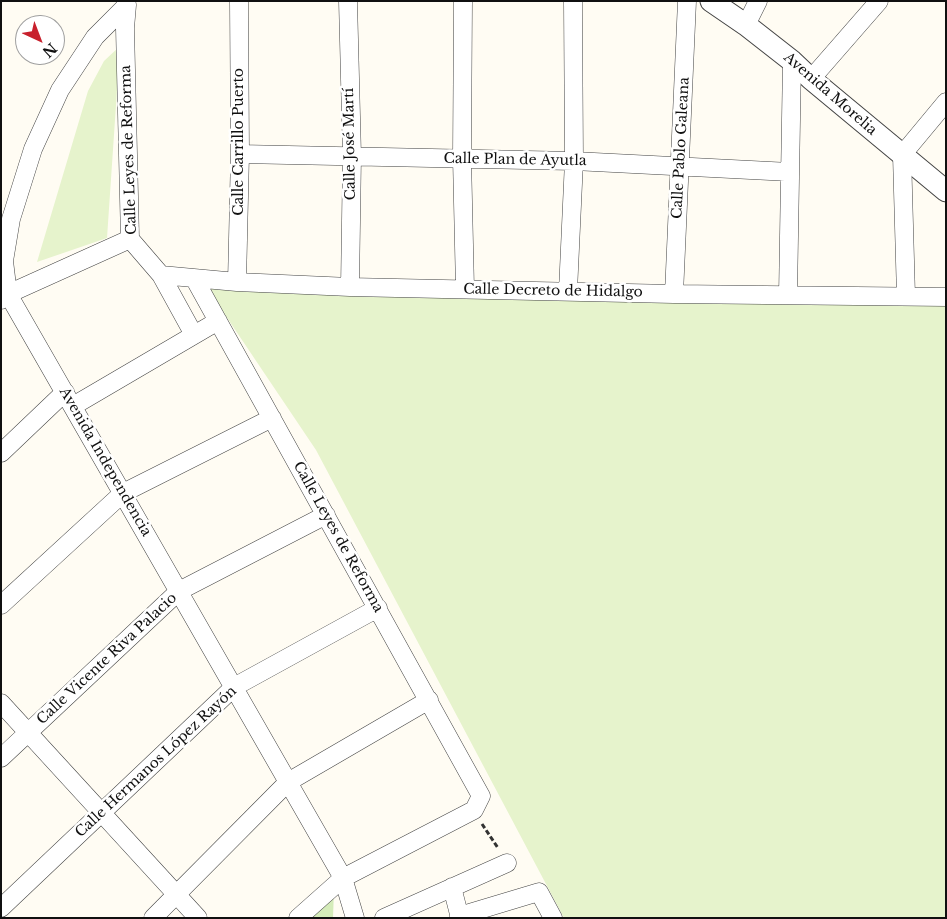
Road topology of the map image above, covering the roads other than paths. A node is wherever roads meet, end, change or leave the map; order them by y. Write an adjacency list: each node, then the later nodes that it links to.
1 (239, 1): 14 (street, Calle Carrillo Puerto)
2 (348, 1): 16 (street, Calle José Martí)
3 (463, 1): 17 (street)
4 (573, 1): 18 (street)
5 (687, 1): 19 (street, Calle Pablo Galeana)
6 (711, 1): 10 (street, Avenida Morelia)
7 (758, 1): 10 (street)
8 (879, 1): 12 (street)
9 (126, 3): 22 (street, Calle Leyes de Reforma); 32 (street, Avenida Independencia)
10 (746, 24): 11 (street, Avenida Morelia)
11 (792, 61): 12 (street, Avenida Morelia); 20 (street)
12 (811, 80): 15 (street, Avenida Morelia)
13 (946, 102): 15 (street)
14 (240, 154): 16 (street, Calle Plan de Ayutla); 25 (street, Calle Carrillo Puerto)
15 (902, 155): 21 (street, Avenida Morelia); 31 (street)
16 (352, 156): 17 (street, Calle Plan de Ayutla); 26 (street, Calle José Martí)
17 (462, 158): 18 (street, Calle Plan de Ayutla); 27 (street)
18 (574, 160): 19 (street, Calle Plan de Ayutla); 28 (street)
19 (680, 166): 20 (street, Calle Plan de Ayutla); 29 (street, Calle Pablo Galeana)
20 (790, 172): 30 (street)
21 (946, 191)
22 (130, 239): 23 (street, Calle Leyes de Reforma); 32 (street)
23 (161, 275): 24 (street, Calle Decreto de Hidalgo); 35 (street, Calle Leyes de Reforma)
24 (194, 278): 25 (street, Calle Decreto de Hidalgo); 34 (street, Calle Leyes de Reforma)
25 (237, 282): 26 (street, Calle Decreto de Hidalgo)
26 (350, 287): 27 (street, Calle Decreto de Hidalgo)
27 (465, 289): 28 (street, Calle Decreto de Hidalgo)
28 (568, 291): 29 (street, Calle Decreto de Hidalgo)
29 (674, 294): 30 (street, Calle Decreto de Hidalgo)
30 (788, 295): 31 (street, Calle Decreto de Hidalgo)
31 (906, 296): 33 (street, Calle Decreto de Hidalgo)
32 (5, 297): 36 (street, Avenida Independencia)
33 (946, 297)
34 (218, 321): 35 (street); 37 (street, Calle Leyes de Reforma)
35 (194, 335): 36 (street)
36 (69, 399): 38 (street); 39 (street, Avenida Independencia)
37 (272, 418): 39 (street); 40 (street, Calle Leyes de Reforma)
38 (1, 453)
39 (123, 493): 41 (street, Avenida Independencia); 42 (street)
40 (326, 515): 41 (street, Calle Vicente Riva Palacio); 43 (street, Calle Leyes de Reforma)
41 (179, 591): 44 (street, Avenida Independencia); 47 (street, Calle Vicente Riva Palacio)
42 (1, 605)
43 (378, 608): 44 (street, Calle Hermanos López Rayón); 45 (street, Calle Leyes de Reforma)
44 (234, 687): 49 (street, Avenida Independencia); 50 (street, Calle Hermanos López Rayón)
45 (429, 700): 49 (street); 52 (street, Calle Leyes de Reforma)
46 (1, 703): 47 (street)
47 (28, 733): 48 (street, Calle Vicente Riva Palacio); 50 (street)
48 (1, 758)
49 (288, 782): 52 (street, Avenida Independencia); 54 (street)
50 (102, 812): 54 (street); 55 (street, Calle Hermanos López Rayón)
51 (507, 863): 53 (street)
52 (343, 878): 61 (street); 62 (street, Avenida Independencia)
53 (452, 887): 57 (street); 63 (street)
54 (176, 894): 59 (street); 60 (street)
55 (1, 908)
56 (1, 913): 58 (street)
57 (460, 917): 64 (street)
58 (7, 918)
59 (153, 918)
60 (198, 918)
61 (298, 918)
62 (355, 918)
63 (384, 918)
64 (553, 918)

